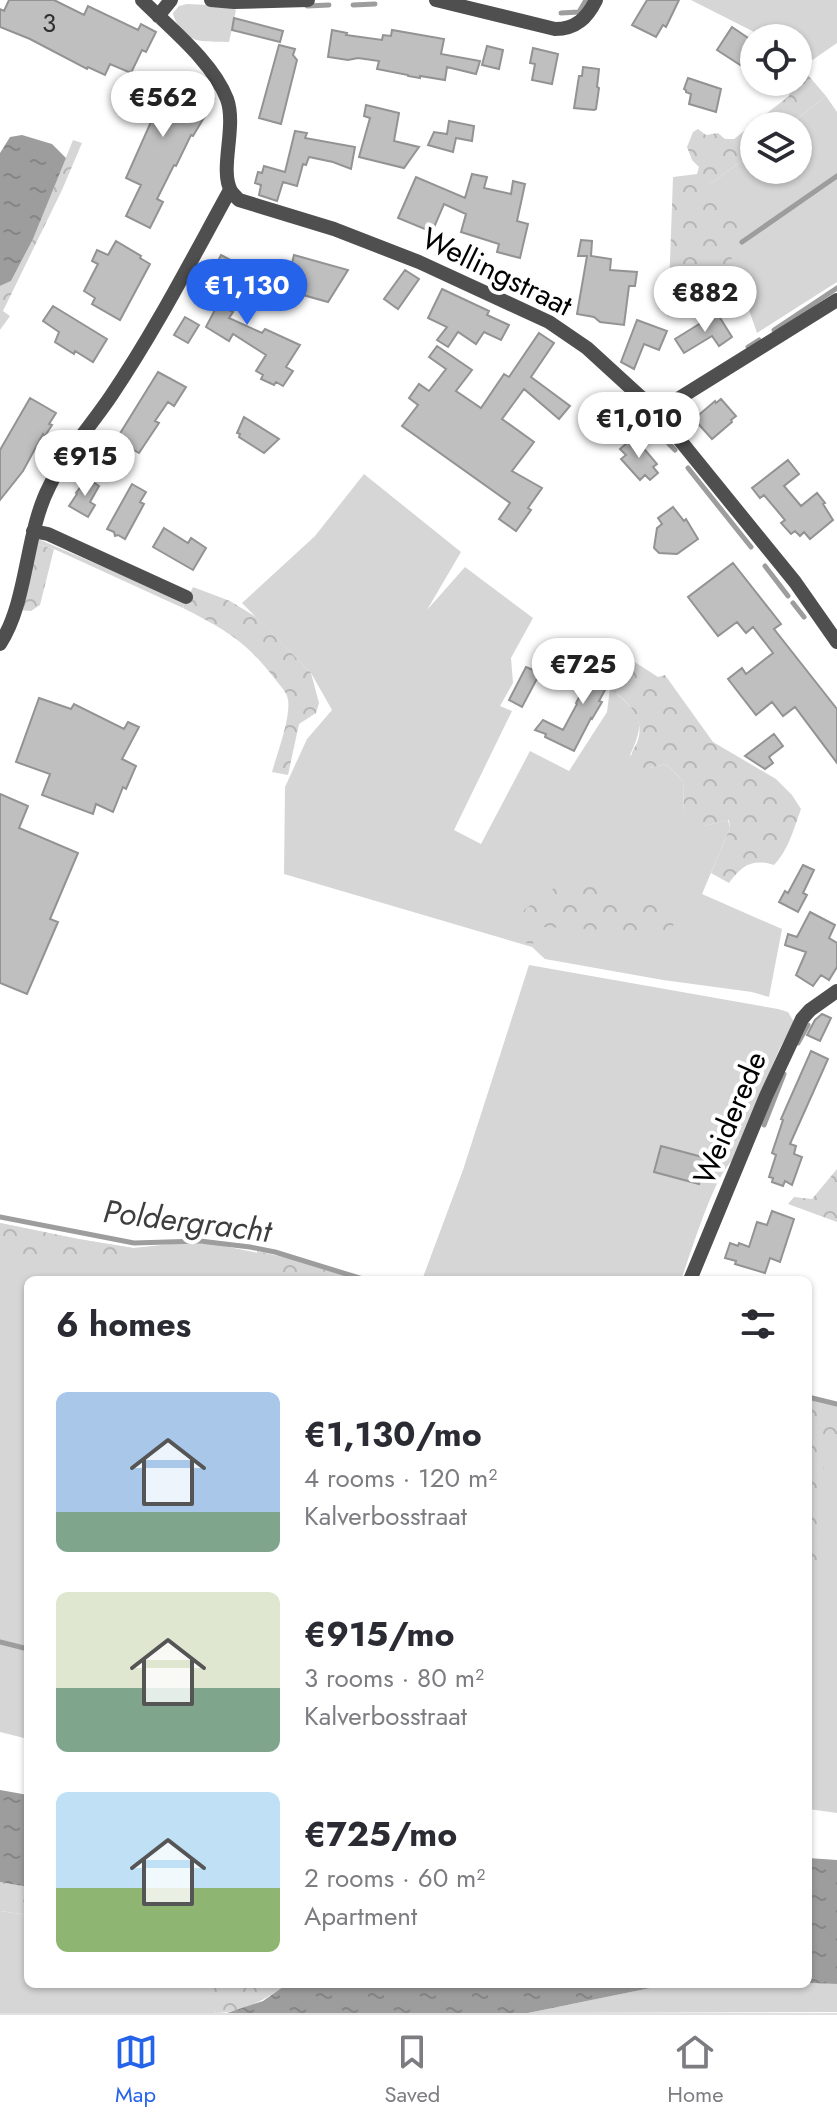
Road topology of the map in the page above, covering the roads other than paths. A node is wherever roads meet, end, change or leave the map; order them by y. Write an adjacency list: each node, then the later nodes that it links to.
1 (142, 0): 7 (street)
2 (171, 0): 7 (street)
3 (211, 0): 4 (street)
4 (308, 0)
5 (436, 0): 6 (street)
6 (596, 0)
7 (158, 16): 8 (street)
8 (230, 190): 10 (street, Wellingstraat); 11 (street)
9 (837, 300): 10 (street)
10 (657, 412): 13 (street, Wellingstraat)
11 (33, 531): 12 (street); 14 (street)
12 (186, 597)
13 (837, 642)
14 (0, 644)
15 (837, 991): 16 (street, Weiderede)
16 (692, 1276)

